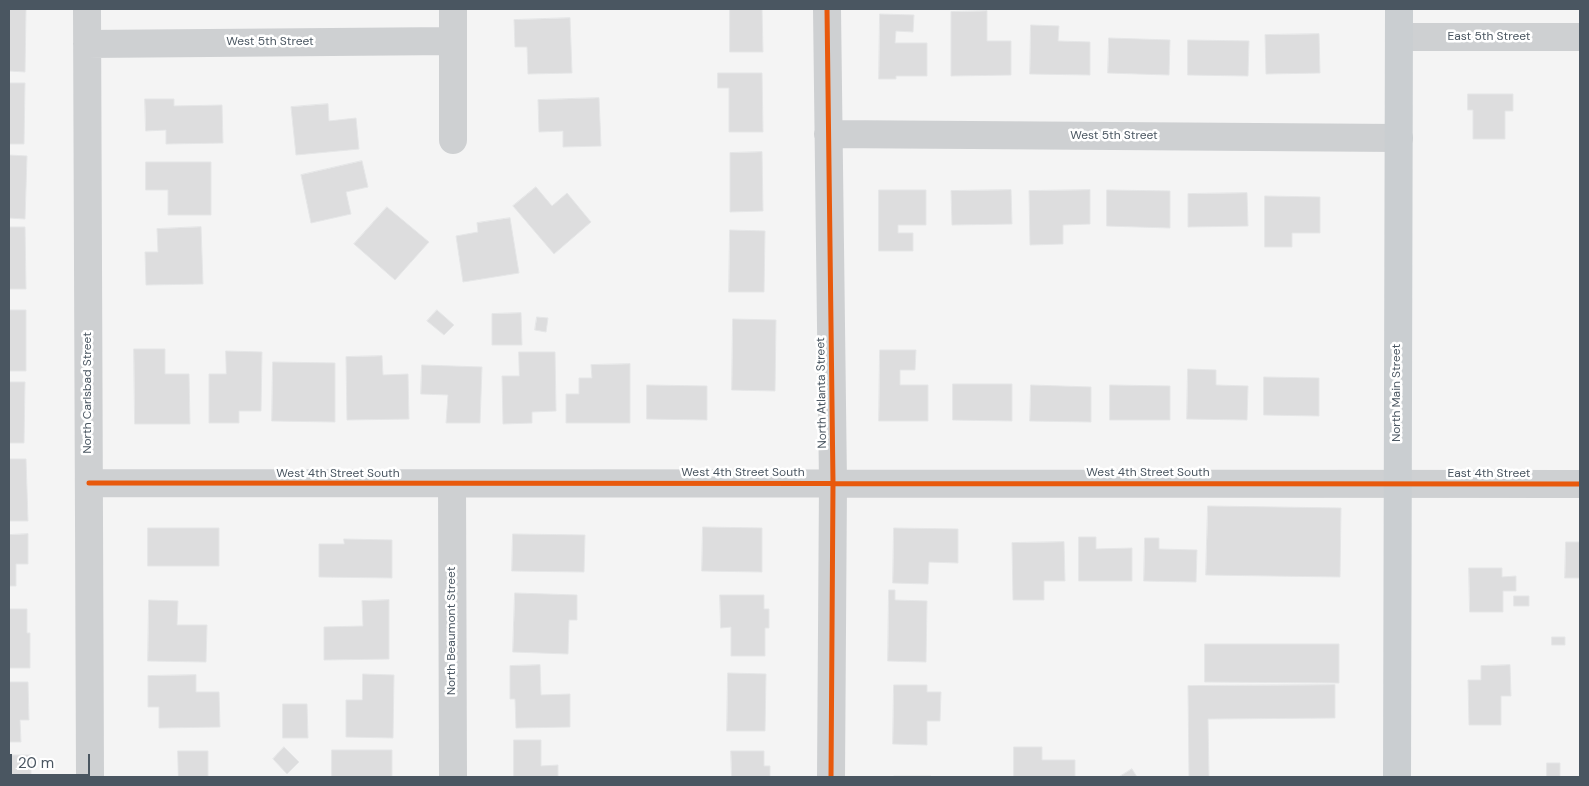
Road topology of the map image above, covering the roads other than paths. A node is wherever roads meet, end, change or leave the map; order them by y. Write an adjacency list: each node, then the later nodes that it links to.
1 (87, 9): 8 (street, North Carlsbad Street)
2 (453, 9): 7 (street)
3 (827, 9): 9 (street, North Atlanta Street)
4 (1399, 9): 5 (main road, North Main Street)
5 (1399, 37): 6 (street, East 5th Street); 10 (main road, North Main Street)
6 (1580, 37)
7 (453, 42): 8 (street, West 5th Street); 11 (street)
8 (87, 44): 13 (street, North Carlsbad Street)
9 (828, 134): 10 (street, West 5th Street); 12 (street, North Atlanta Street)
10 (1399, 138): 15 (main road, North Main Street)
11 (453, 140)
12 (834, 482): 14 (street, West 4th Street South); 15 (street, West 4th Street South); 19 (street, North Atlanta Street)
13 (89, 483): 14 (street, West 4th Street South); 17 (street, North Carlsbad Street)
14 (452, 484): 18 (street, North Beaumont Street)
15 (1397, 484): 16 (street, East 4th Street); 20 (main road, North Main Street)
16 (1580, 484)
17 (90, 777)
18 (453, 777)
19 (831, 777)
20 (1397, 777)

